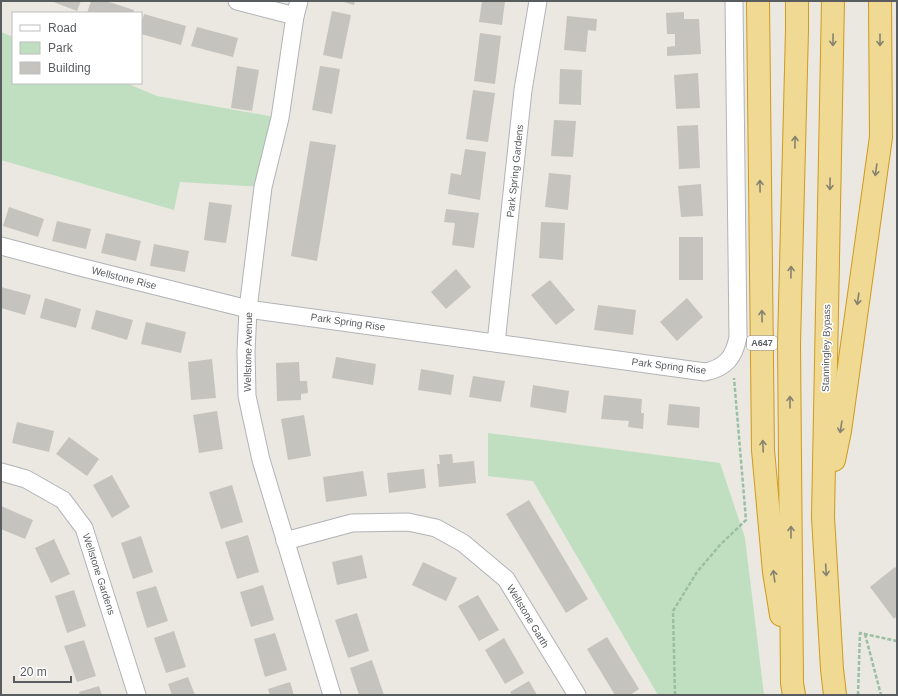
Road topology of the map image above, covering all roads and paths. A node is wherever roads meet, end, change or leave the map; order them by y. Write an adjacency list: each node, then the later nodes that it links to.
1 (237, 1): 8 (street)
2 (538, 1): 11 (street, Park Spring Gardens)
3 (734, 1): 12 (street)
4 (758, 1): 18 (highway, A647, one-way to 4)
5 (797, 1): 18 (highway, A647, one-way to 5)
6 (834, 1): 14 (highway, Stanningley Bypass, one-way to 14)
7 (880, 1): 14 (highway, one-way to 14)
8 (297, 8): 10 (street, Wellstone Avenue)
9 (1, 246): 10 (street, Wellstone Rise)
10 (248, 309): 11 (street, Park Spring Rise); 15 (street, Wellstone Avenue)
11 (496, 342): 12 (street, Park Spring Rise)
12 (732, 356): 22 (path)
13 (1, 472): 19 (street, Wellstone Gardens)
14 (823, 517): 23 (highway, Stanningley Bypass, one-way to 23)
15 (285, 541): 20 (street, Wellstone Avenue); 21 (street, Wellstone Garth)
16 (866, 634): 17 (path); 24 (path); 25 (path)
17 (897, 641)
18 (793, 689)
19 (137, 695)
20 (332, 695)
21 (577, 695)
22 (675, 695)
23 (835, 695)
24 (858, 695)
25 (882, 695)

